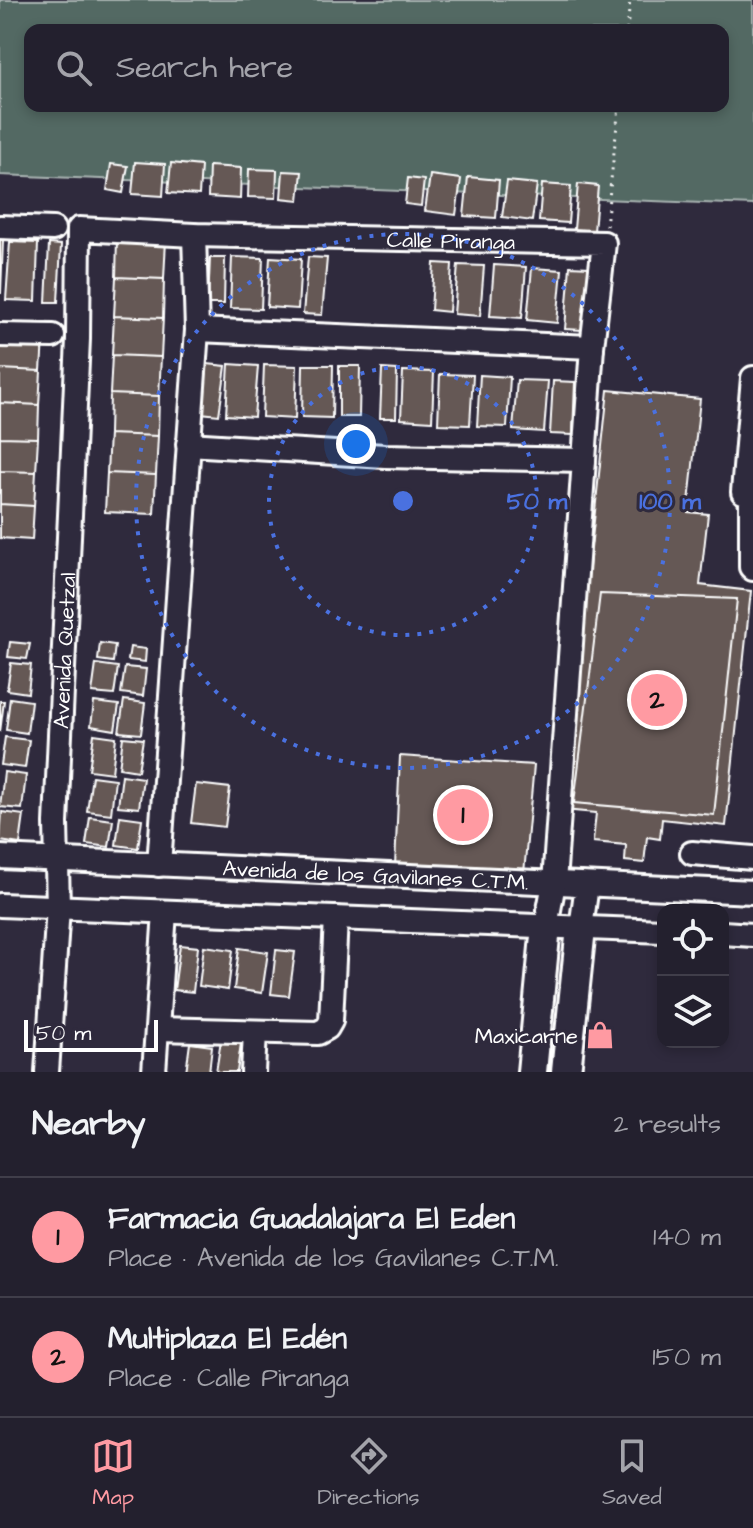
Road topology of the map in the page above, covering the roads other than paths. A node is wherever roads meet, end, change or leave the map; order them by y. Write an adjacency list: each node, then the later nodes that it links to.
1 (0, 227): 2 (street)
2 (53, 229)
3 (79, 229): 4 (street, Calle Piranga); 17 (street, Avenida Quetzal)
4 (194, 235): 5 (street); 8 (street, Calle Piranga)
5 (197, 330): 8 (street); 11 (street)
6 (0, 335): 7 (street)
7 (53, 336)
8 (592, 347): 12 (street)
9 (753, 378): 10 (street)
10 (751, 433): 13 (street)
11 (188, 444): 12 (street); 18 (street)
12 (584, 460): 19 (street)
13 (753, 569)
14 (692, 853): 16 (street)
15 (0, 857): 17 (street, Avenida de los Gavilanes C.T.M.)
16 (753, 858)
17 (58, 860): 18 (street, Avenida de los Gavilanes C.T.M.); 23 (street, Avenida Quetzal)
18 (159, 865): 19 (street, Avenida de los Gavilanes C.T.M.)
19 (554, 883): 20 (street, Avenida de los Gavilanes C.T.M.); 26 (street)
20 (587, 885): 21 (street); 27 (street)
21 (753, 892)
22 (0, 905): 23 (street, Avenida de los Gavilanes C.T.M.)
23 (58, 907): 24 (street, Avenida de los Gavilanes C.T.M.); 33 (street, Avenida Quetzal)
24 (165, 912): 25 (street, Avenida de los Gavilanes C.T.M.); 31 (street)
25 (336, 918): 26 (street, Avenida de los Gavilanes C.T.M.); 32 (street)
26 (546, 926): 27 (street, Avenida de los Gavilanes C.T.M.); 36 (main road)
27 (581, 928): 28 (street, Avenida de los Gavilanes C.T.M.); 37 (main road)
28 (657, 931)
29 (729, 933): 30 (street)
30 (753, 935)
31 (158, 1029): 32 (street); 34 (street)
32 (255, 1032): 35 (street)
33 (47, 1072)
34 (154, 1072)
35 (253, 1072)
36 (532, 1072)
37 (566, 1072)

